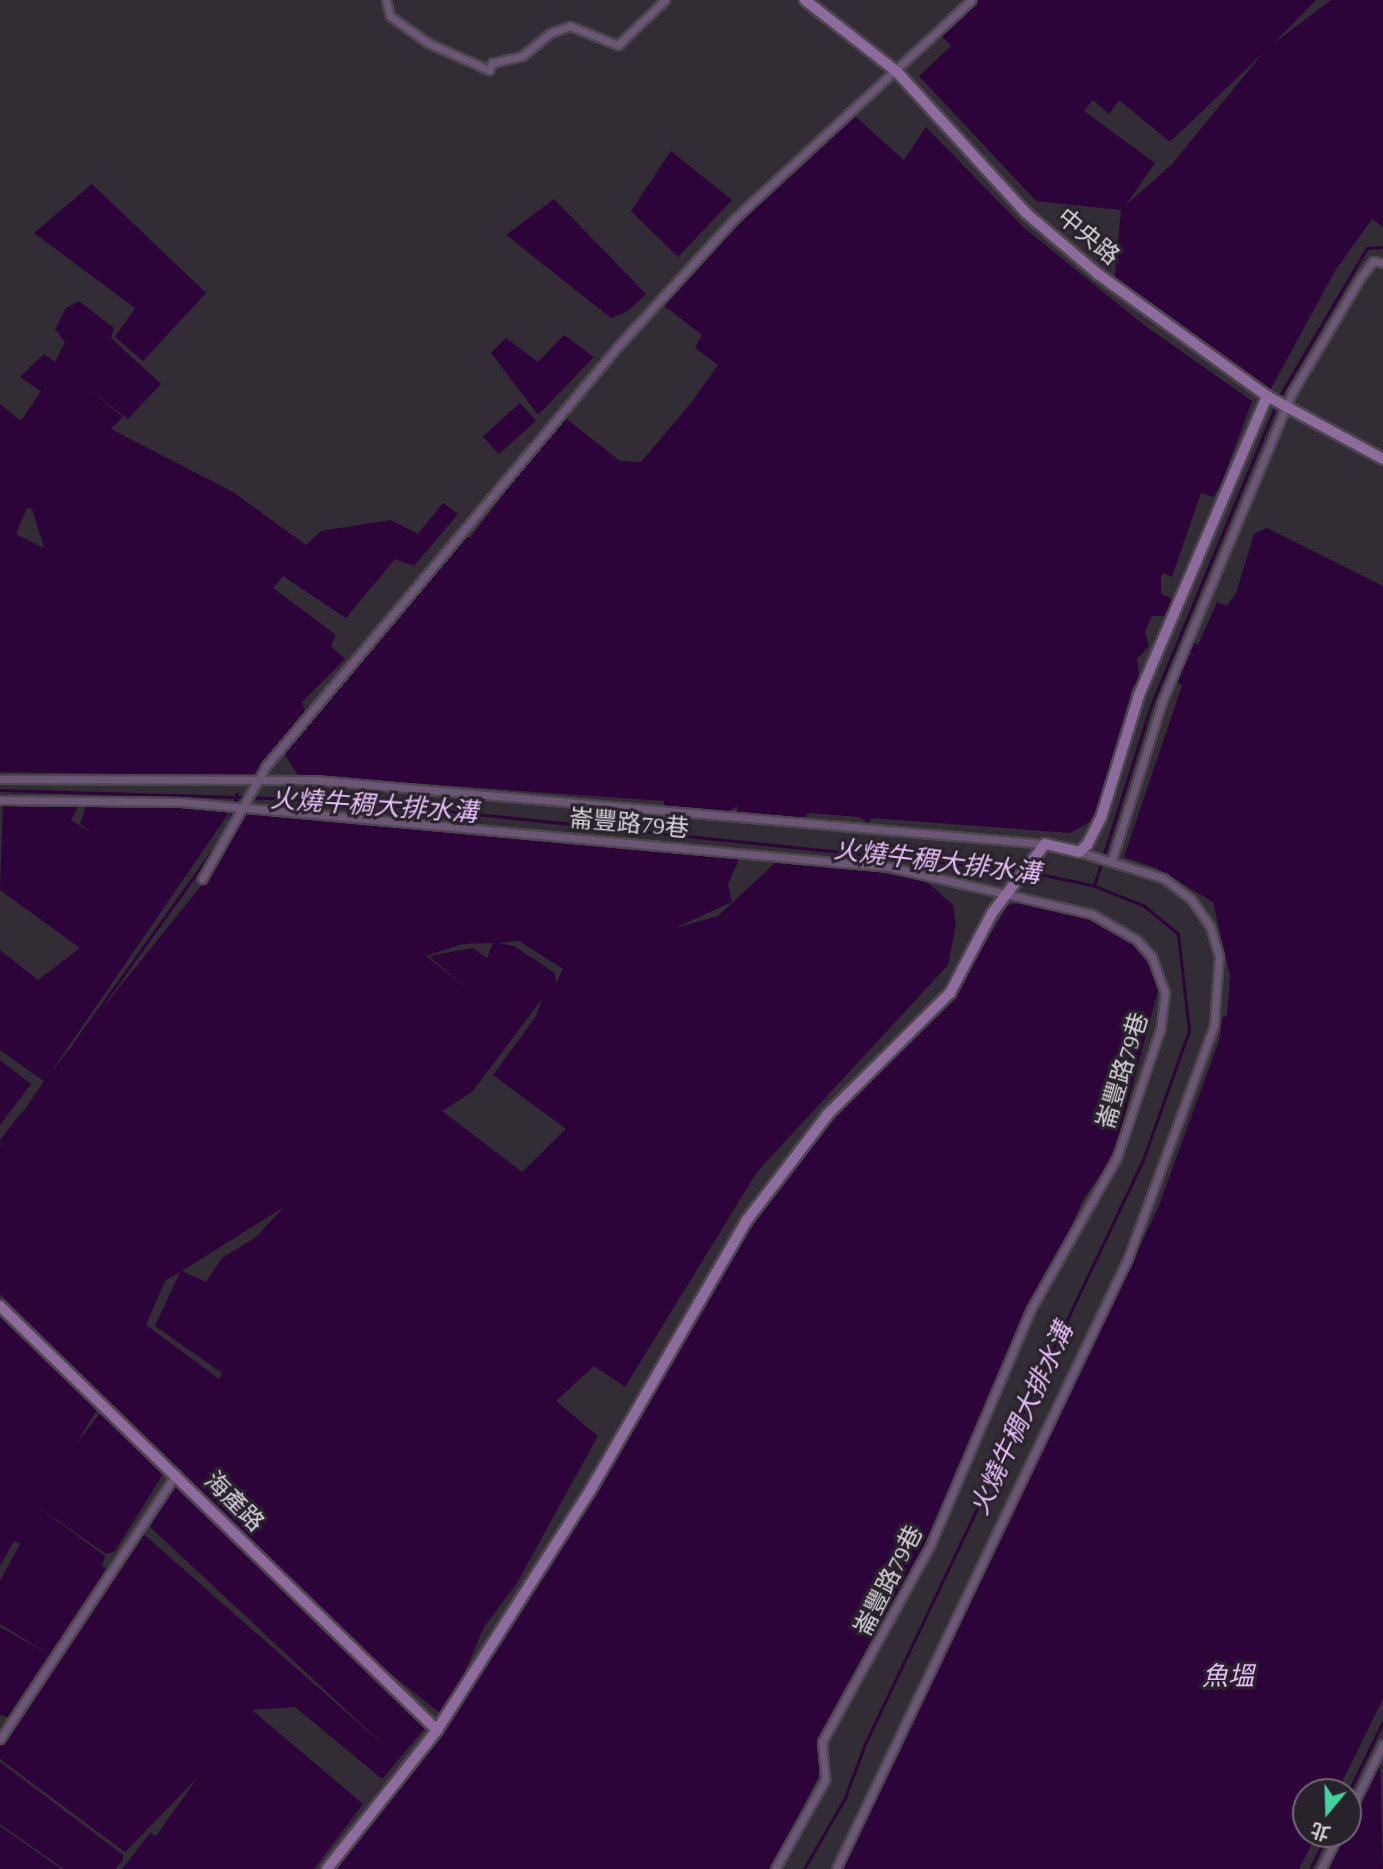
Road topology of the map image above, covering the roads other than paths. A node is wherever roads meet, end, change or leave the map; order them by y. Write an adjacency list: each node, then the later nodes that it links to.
1 (386, 0): 2 (street)
2 (665, 0)
3 (805, 0): 5 (street, 中央路)
4 (971, 0): 5 (street)
5 (897, 72): 7 (street, 中央路); 11 (street)
6 (1383, 262): 8 (street)
7 (1267, 396): 8 (street, 中央路); 15 (street)
8 (1286, 408): 9 (street, 中央路); 16 (street)
9 (1383, 459)
10 (0, 779): 11 (street)
11 (257, 781): 13 (street); 14 (street)
12 (0, 800): 13 (street, 崙豐路79巷)
13 (242, 808): 17 (street); 18 (street, 崙豐路79巷)
14 (1045, 845): 15 (street); 18 (street)
15 (1079, 852): 16 (street)
16 (1112, 860): 28 (street)
17 (202, 879)
18 (1009, 894): 21 (street); 27 (street, 崙豐路79巷)
19 (0, 1307): 20 (street, 海產路)
20 (176, 1474): 21 (street, 海產路); 22 (street)
21 (437, 1730): 26 (street)
22 (0, 1739)
23 (1383, 1744): 24 (street)
24 (1362, 1787)
25 (1332, 1848): 29 (street)
26 (327, 1869)
27 (775, 1869)
28 (836, 1869)
29 (1321, 1869)

